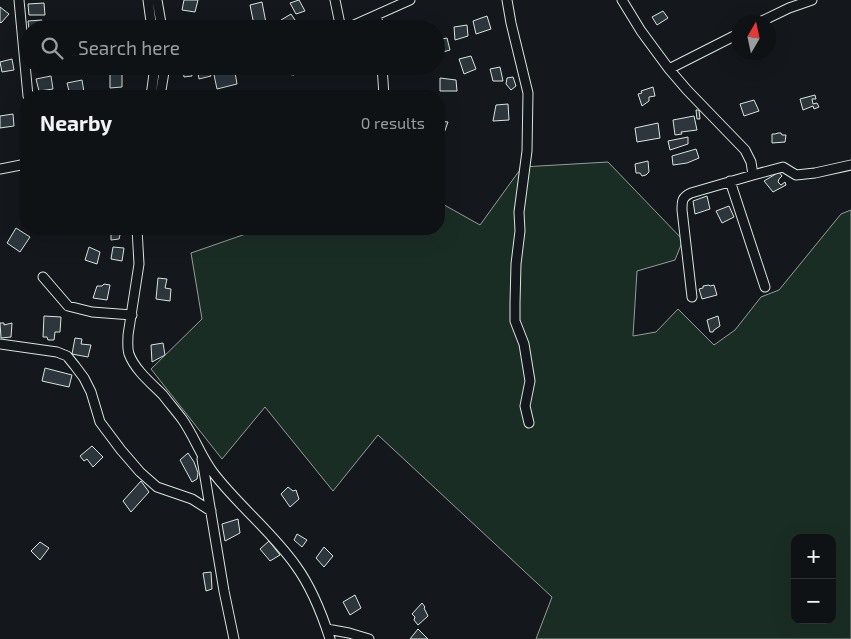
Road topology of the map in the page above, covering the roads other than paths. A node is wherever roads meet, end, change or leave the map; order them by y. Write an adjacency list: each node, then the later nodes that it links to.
1 (19, 0): 11 (street)
2 (148, 0): 12 (street)
3 (156, 0): 13 (street)
4 (335, 0): 14 (street)
5 (410, 0): 10 (street)
6 (507, 0): 38 (street)
7 (622, 0): 18 (street)
8 (812, 0): 9 (street)
9 (774, 15)
10 (376, 16): 15 (street); 16 (street)
11 (21, 20)
12 (151, 20)
13 (160, 20)
14 (339, 20)
15 (366, 20)
16 (377, 20)
17 (731, 38): 18 (street)
18 (669, 69): 30 (street)
19 (26, 75): 23 (street)
20 (154, 75): 24 (street)
21 (163, 75): 25 (street)
22 (383, 75): 26 (street)
23 (27, 90)
24 (152, 90)
25 (161, 90)
26 (384, 90)
27 (20, 165): 29 (street)
28 (851, 165): 30 (street)
29 (0, 169)
30 (754, 175): 31 (street)
31 (730, 181): 34 (street); 35 (street)
32 (138, 235): 36 (street)
33 (43, 277): 36 (street)
34 (765, 287)
35 (692, 297)
36 (132, 314): 39 (street)
37 (0, 344): 40 (street)
38 (529, 423)
39 (202, 457): 40 (street); 41 (street)
40 (211, 511): 42 (street)
41 (327, 629): 43 (street); 44 (street)
42 (234, 639)
43 (330, 639)
44 (369, 639)

